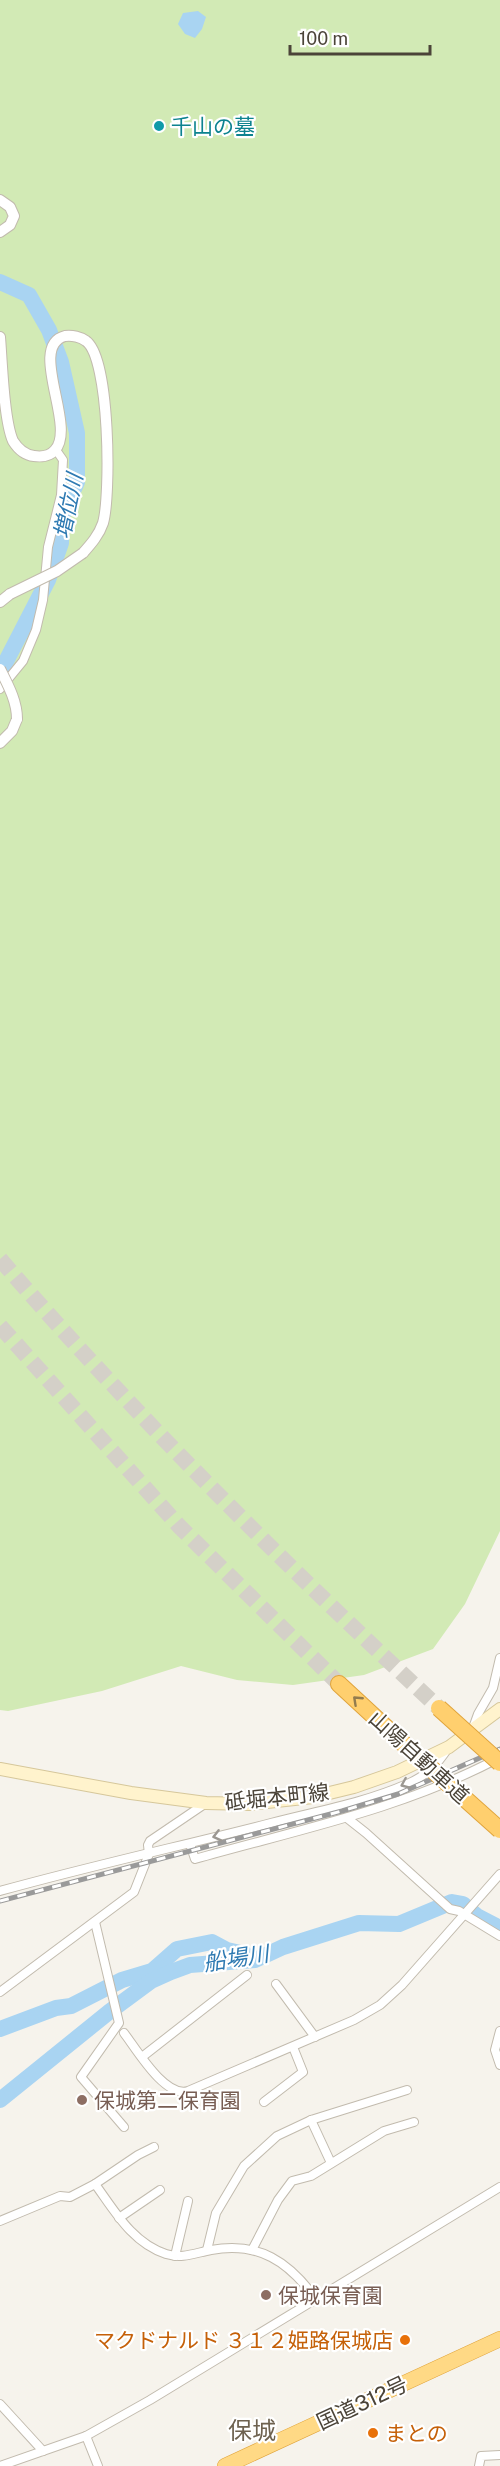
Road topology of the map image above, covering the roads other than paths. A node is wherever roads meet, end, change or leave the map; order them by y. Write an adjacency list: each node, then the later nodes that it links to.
1 (0, 200): 2 (street)
2 (0, 232)
3 (0, 337): 4 (street)
4 (56, 450): 5 (street, bridge); 7 (street)
5 (0, 602)
6 (0, 669): 8 (street, bridge)
7 (0, 689)
8 (0, 743)
9 (500, 1658): 13 (street)
10 (339, 1684): 20 (highway, 山陽自動車道, one-way to 10, bridge)
11 (439, 1708): 16 (highway, bridge)
12 (500, 1709): 13 (main road, 砥堀本町線)
13 (473, 1728): 14 (main road, 砥堀本町線)
14 (449, 1747): 18 (main road, 砥堀本町線); 21 (street, one-way to 21)
15 (500, 1758): 19 (street)
16 (500, 1763)
17 (0, 1769): 18 (main road, 砥堀本町線)
18 (206, 1803): 22 (street)
19 (347, 1818): 21 (street); 25 (street)
20 (500, 1830)
21 (190, 1844): 22 (street)
22 (149, 1854): 24 (street); 26 (street)
23 (500, 1874): 25 (street)
24 (0, 1891)
25 (464, 1916): 27 (street); 33 (street)
26 (95, 1922): 30 (street); 41 (street)
27 (500, 1936)
28 (247, 1975): 35 (street)
29 (276, 1984): 33 (street)
30 (0, 1992)
31 (500, 2031): 36 (street)
32 (124, 2033): 35 (street)
33 (315, 2037): 34 (street)
34 (293, 2047): 35 (street); 38 (street)
35 (142, 2057)
36 (500, 2065)
37 (407, 2090): 39 (street)
38 (264, 2103)
39 (311, 2120): 43 (street); 50 (street)
40 (414, 2122): 43 (street)
41 (124, 2127)
42 (154, 2147): 44 (street)
43 (332, 2163): 51 (street)
44 (95, 2184): 48 (street); 49 (street)
45 (500, 2187): 53 (street)
46 (160, 2190): 48 (street)
47 (188, 2201): 52 (street)
48 (119, 2218): 52 (street)
49 (0, 2221)
50 (207, 2250): 51 (street); 52 (street)
51 (252, 2250): 53 (street)
52 (175, 2256)
53 (316, 2299): 56 (street)
54 (500, 2339): 61 (highway, 国道312号)
55 (0, 2404): 57 (street)
56 (86, 2436): 57 (street); 60 (street)
57 (43, 2451): 59 (street)
58 (500, 2455): 62 (street)
59 (0, 2466)
60 (98, 2466)
61 (225, 2466)
62 (479, 2466)

